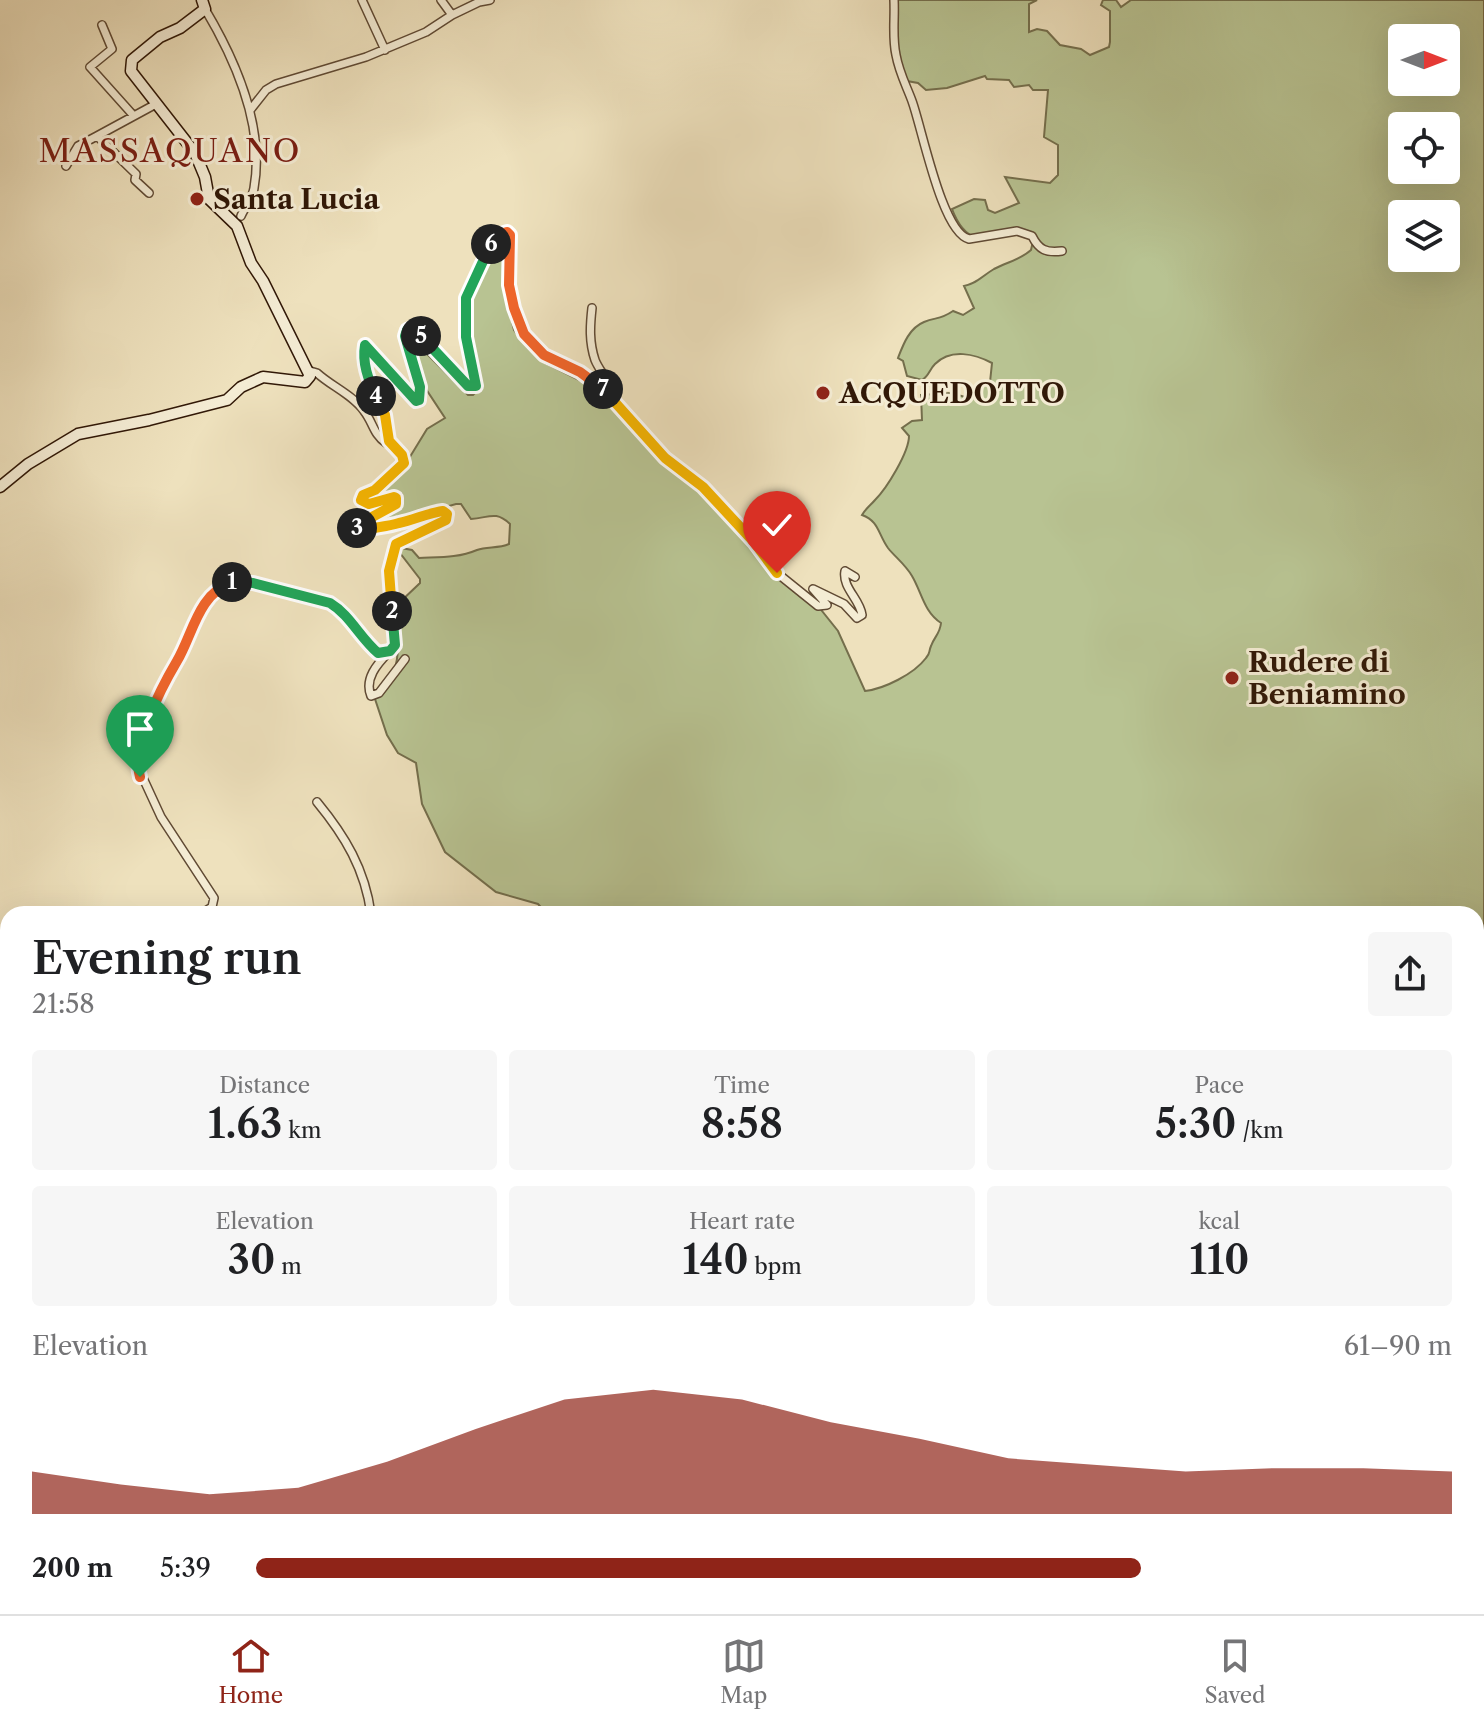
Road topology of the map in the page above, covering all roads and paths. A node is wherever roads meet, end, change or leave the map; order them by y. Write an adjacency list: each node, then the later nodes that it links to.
1 (362, 0): 8 (street)
2 (441, 0): 6 (street)
3 (490, 0): 6 (street)
4 (894, 0): 16 (street)
5 (204, 5): 9 (street); 10 (street)
6 (452, 15): 8 (street)
7 (102, 25): 11 (street)
8 (385, 50): 10 (street)
9 (156, 104): 11 (street); 15 (street)
10 (251, 109): 15 (street)
11 (133, 115): 12 (street)
12 (97, 136): 13 (street); 14 (street)
13 (66, 166)
14 (149, 193)
15 (239, 221): 18 (street)
16 (1062, 251)
17 (592, 308): 19 (street)
18 (310, 371): 20 (street); 21 (street)
19 (604, 390): 20 (street); 22 (street)
20 (389, 441): 23 (street)
21 (0, 487)
22 (855, 577)
23 (390, 651): 24 (street); 26 (street)
24 (405, 659)
25 (317, 802): 27 (street)
26 (212, 906)
27 (369, 906)

